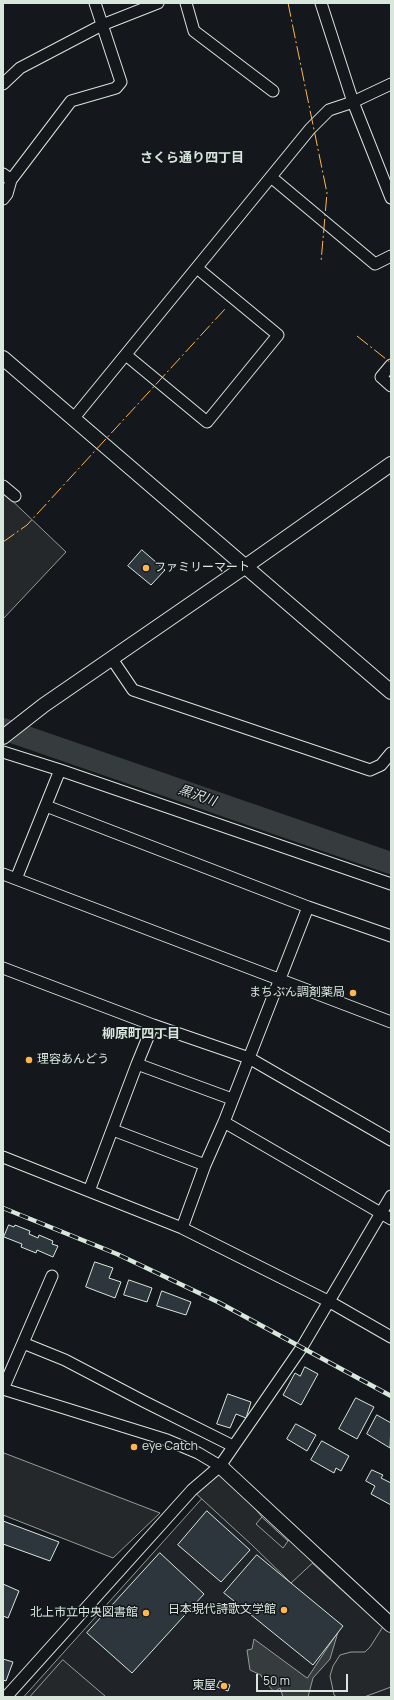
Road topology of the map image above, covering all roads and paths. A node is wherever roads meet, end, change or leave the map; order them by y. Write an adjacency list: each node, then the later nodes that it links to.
1 (95, 3): 5 (street)
2 (158, 3): 5 (street)
3 (186, 3): 8 (street)
4 (321, 3): 9 (street)
5 (102, 25): 6 (street); 10 (street)
6 (3, 84)
7 (391, 84): 9 (street)
8 (273, 91)
9 (353, 102): 11 (street); 12 (street)
10 (7, 177): 13 (street)
11 (271, 177): 14 (street); 15 (street)
12 (391, 198)
13 (3, 199)
14 (391, 256)
15 (197, 268): 16 (street); 16 (street)
16 (126, 355): 20 (street)
17 (3, 358): 20 (street)
18 (391, 365): 19 (street)
19 (391, 386)
20 (73, 420): 24 (street)
21 (391, 464): 24 (street)
22 (3, 486): 23 (street)
23 (15, 496)
24 (246, 566): 25 (street); 26 (street)
25 (112, 659): 27 (street); 29 (street)
26 (391, 692)
27 (3, 737)
28 (3, 752): 30 (street)
29 (391, 753)
30 (60, 770): 31 (street); 34 (street)
31 (46, 806): 33 (street); 35 (street)
32 (3, 874): 33 (street)
33 (16, 879): 38 (street)
34 (391, 884)
35 (308, 907): 36 (street); 38 (street)
36 (391, 936)
37 (3, 968): 40 (street)
38 (279, 981): 39 (street); 41 (street)
39 (391, 1022)
40 (153, 1025): 41 (street); 42 (street)
41 (249, 1058): 43 (street); 46 (street)
42 (137, 1064): 43 (street); 45 (street)
43 (232, 1099): 44 (street)
44 (224, 1122): 48 (street); 51 (street)
45 (112, 1130): 48 (street); 49 (street)
46 (391, 1140)
47 (3, 1157): 49 (street)
48 (205, 1165): 53 (street)
49 (89, 1191): 53 (street)
50 (391, 1196): 51 (street)
51 (381, 1214): 52 (street); 55 (street)
52 (391, 1219)
53 (182, 1228): 55 (street)
54 (52, 1276): 57 (street)
55 (330, 1302): 56 (street); 59 (street)
56 (391, 1337)
57 (23, 1343): 58 (street); 59 (street)
58 (3, 1389): 60 (street)
59 (233, 1446): 60 (street)
60 (220, 1466): 61 (street); 62 (street)
61 (391, 1625)
62 (6, 1697)

